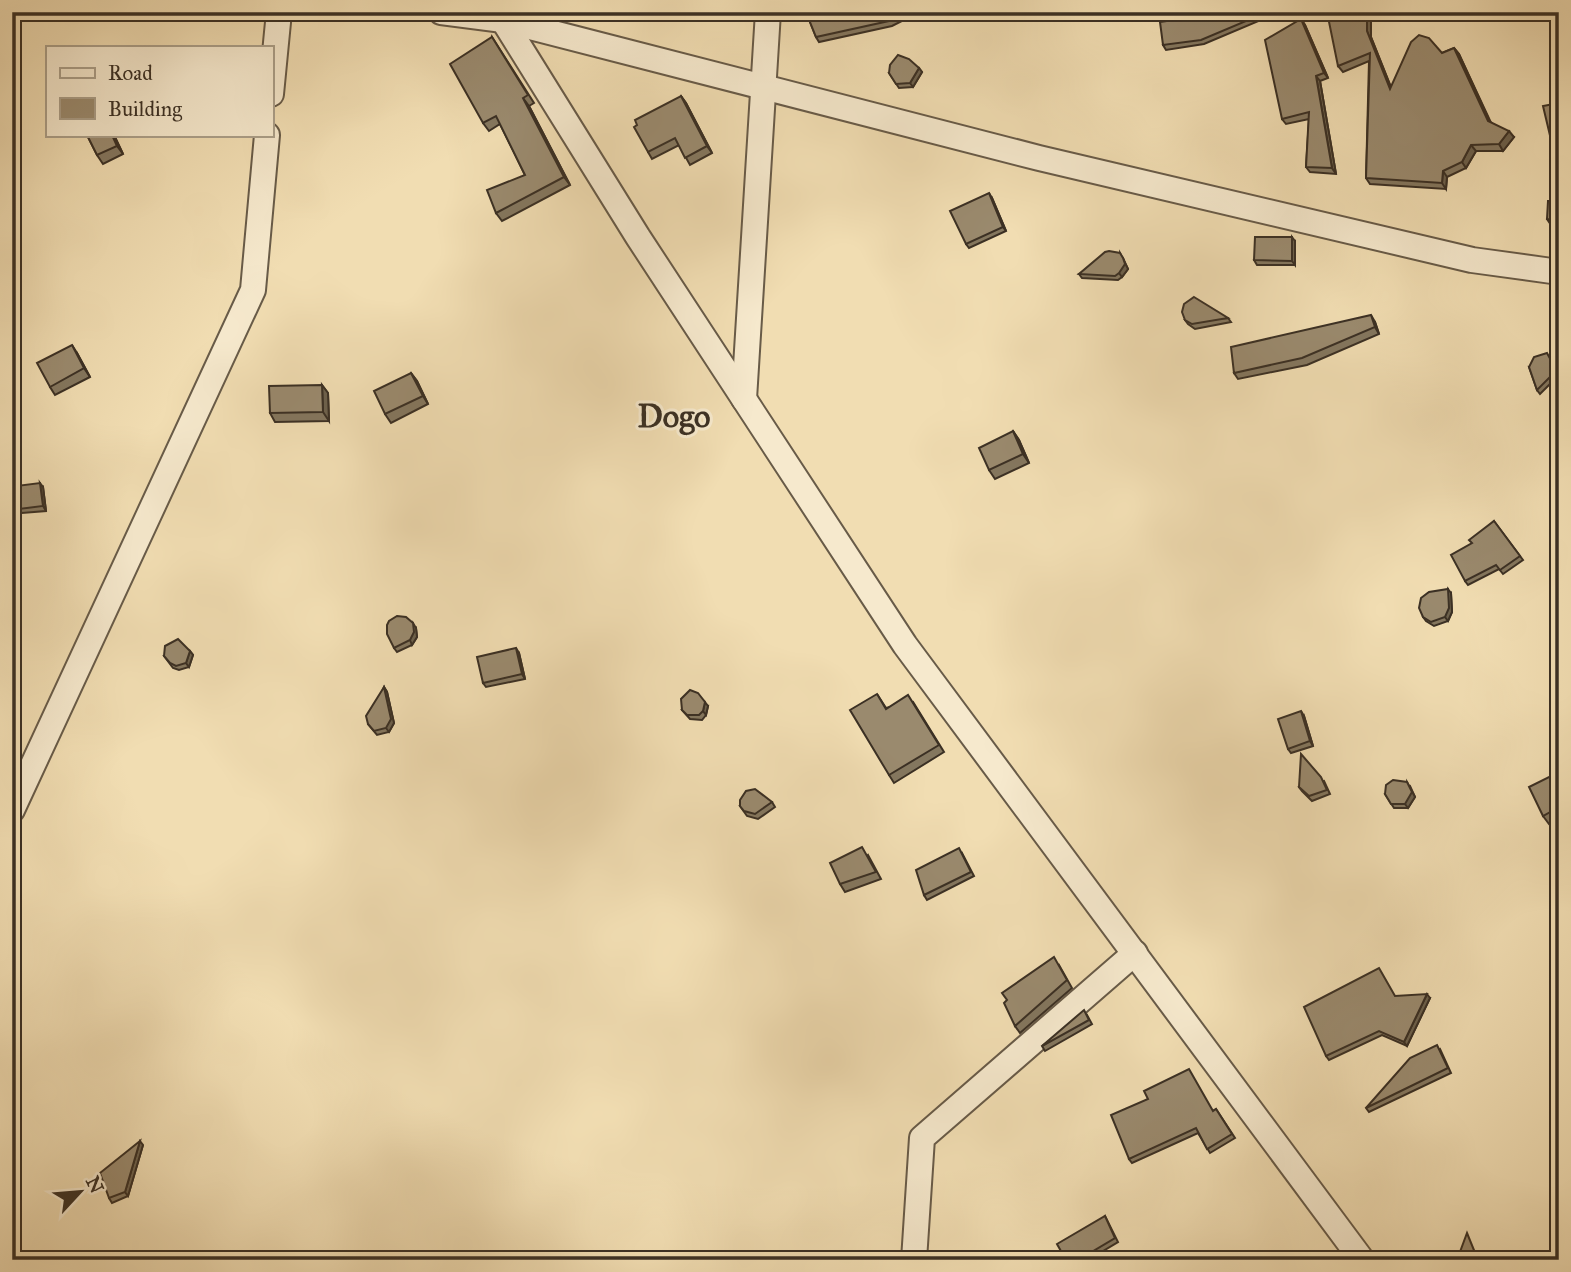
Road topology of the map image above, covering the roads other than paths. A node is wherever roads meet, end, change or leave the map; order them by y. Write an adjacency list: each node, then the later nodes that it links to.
1 (279, 12): 5 (street)
2 (440, 12): 4 (street)
3 (768, 12): 6 (street)
4 (500, 16): 6 (street); 9 (street)
5 (273, 74)
6 (763, 87): 8 (street); 9 (street)
7 (267, 136): 10 (street)
8 (1559, 272)
9 (744, 399): 11 (street)
10 (12, 810)
11 (1135, 953): 12 (street); 13 (street)
12 (914, 1260)
13 (1362, 1260)

